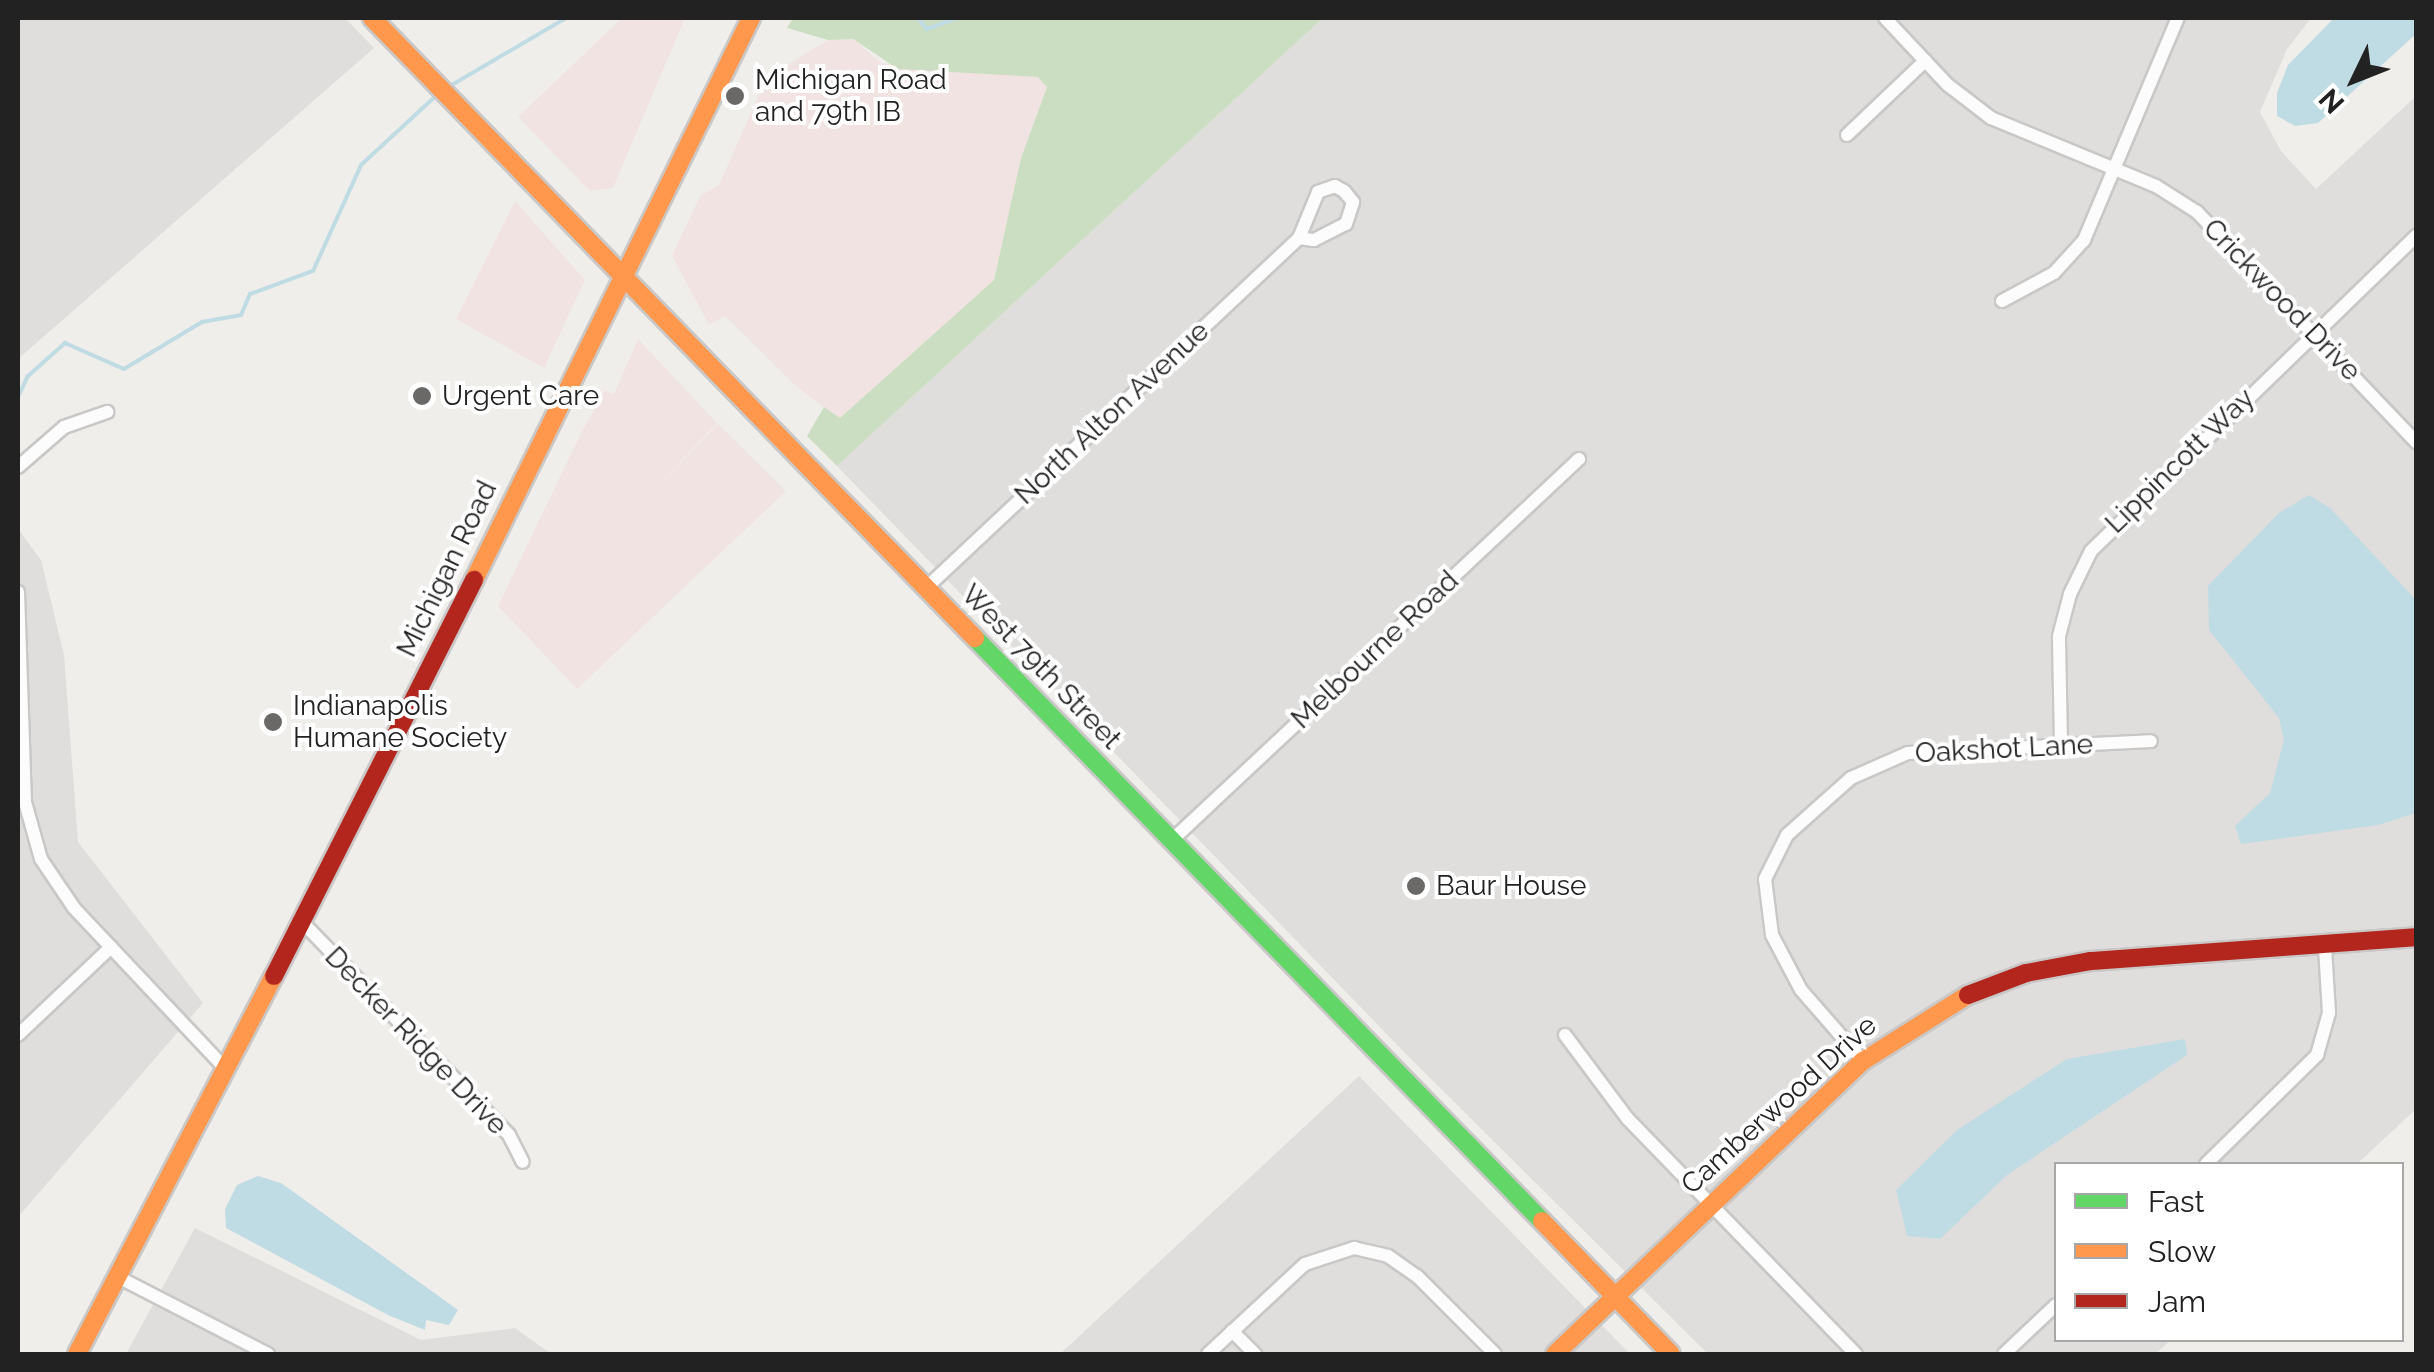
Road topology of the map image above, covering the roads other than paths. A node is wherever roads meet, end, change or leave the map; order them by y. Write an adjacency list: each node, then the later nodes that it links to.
1 (372, 18): 10 (main road, West 79th Street)
2 (751, 18): 10 (main road, Michigan Road)
3 (1885, 18): 5 (street, Crickwood Drive)
4 (2178, 18): 7 (street)
5 (1925, 61): 6 (street); 7 (street, Crickwood Drive)
6 (1847, 135)
7 (2114, 170): 11 (street); 12 (street, Crickwood Drive)
8 (2416, 236): 12 (street, Lippincott Way)
9 (1299, 238): 9 (street, North Alton Avenue); 17 (street, North Alton Avenue)
10 (621, 275): 17 (main road, West 79th Street); 22 (main road, Michigan Road)
11 (2002, 301)
12 (2314, 333): 14 (street, Crickwood Drive); 20 (street, Lippincott Way)
13 (107, 412): 16 (street)
14 (2416, 442)
15 (1579, 460): 21 (street, Melbourne Road)
16 (18, 467)
17 (926, 588): 21 (main road, West 79th Street)
18 (18, 592): 25 (street)
19 (2151, 741): 20 (street, Oakshot Lane)
20 (2061, 744): 28 (street, Oakshot Lane)
21 (1171, 841): 34 (main road, West 79th Street)
22 (304, 924): 29 (main road, Michigan Road); 30 (street, Decker Ridge Drive)
23 (2416, 937): 24 (main road, Camberwood Drive)
24 (2324, 946): 28 (main road, Camberwood Drive); 31 (street)
25 (111, 947): 27 (street); 29 (street)
26 (1565, 1034): 32 (street)
27 (18, 1035)
28 (1863, 1061): 32 (main road, Camberwood Drive)
29 (223, 1066): 33 (main road, Michigan Road)
30 (522, 1162)
31 (2208, 1162)
32 (1710, 1204): 34 (main road, Camberwood Drive); 44 (street)
33 (116, 1276): 37 (main road, Michigan Road); 38 (street)
34 (1612, 1295): 42 (main road, Camberwood Drive); 43 (main road, West 79th Street)
35 (2054, 1307): 45 (street)
36 (1232, 1332): 39 (street); 40 (street); 41 (street)
37 (76, 1354)
38 (268, 1354)
39 (1208, 1354)
40 (1255, 1354)
41 (1495, 1354)
42 (1555, 1354)
43 (1671, 1354)
44 (1856, 1354)
45 (2004, 1354)

